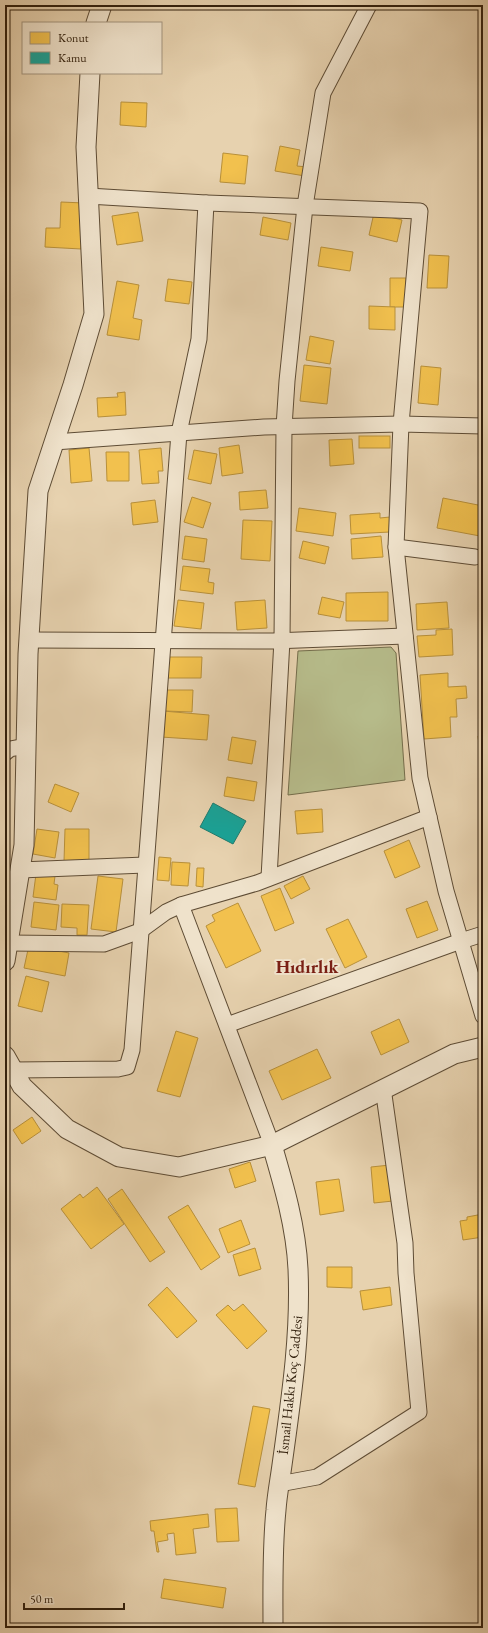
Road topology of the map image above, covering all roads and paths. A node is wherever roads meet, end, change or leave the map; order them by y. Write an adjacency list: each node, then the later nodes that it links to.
1 (102, 5): 3 (street)
2 (369, 5): 7 (street)
3 (96, 22)
4 (90, 74): 5 (street)
5 (88, 196): 6 (street); 12 (street)
6 (206, 203): 7 (street); 11 (street)
7 (305, 206): 8 (street); 10 (street)
8 (401, 424): 9 (street); 10 (street); 13 (street)
9 (483, 426)
10 (284, 427): 11 (street); 18 (street)
11 (179, 433): 12 (street); 17 (street)
12 (54, 442): 16 (street)
13 (396, 547): 14 (street); 15 (street)
14 (475, 557)
15 (405, 636): 18 (street); 21 (street)
16 (29, 640): 17 (street); 19 (street)
17 (163, 640): 18 (street); 22 (street)
18 (282, 640): 24 (street)
19 (26, 746): 20 (street); 23 (street)
20 (5, 753)
21 (429, 817): 24 (street); 28 (street)
22 (145, 865): 23 (street); 26 (street)
23 (20, 870): 29 (street)
24 (269, 878): 25 (street)
25 (181, 904): 26 (street); 31 (street)
26 (140, 931): 29 (street); 33 (street)
27 (483, 934): 28 (street)
28 (461, 941): 30 (street); 31 (street)
29 (7, 952)
30 (483, 1016)
31 (227, 1025): 35 (street)
32 (483, 1047): 34 (street)
33 (9, 1063): 35 (street)
34 (383, 1088): 35 (street); 36 (street)
35 (272, 1145): 36 (street, İsmail Hakkı Koç Caddesi)
36 (280, 1484): 37 (street, İsmail Hakkı Koç Caddesi)
37 (273, 1628)

